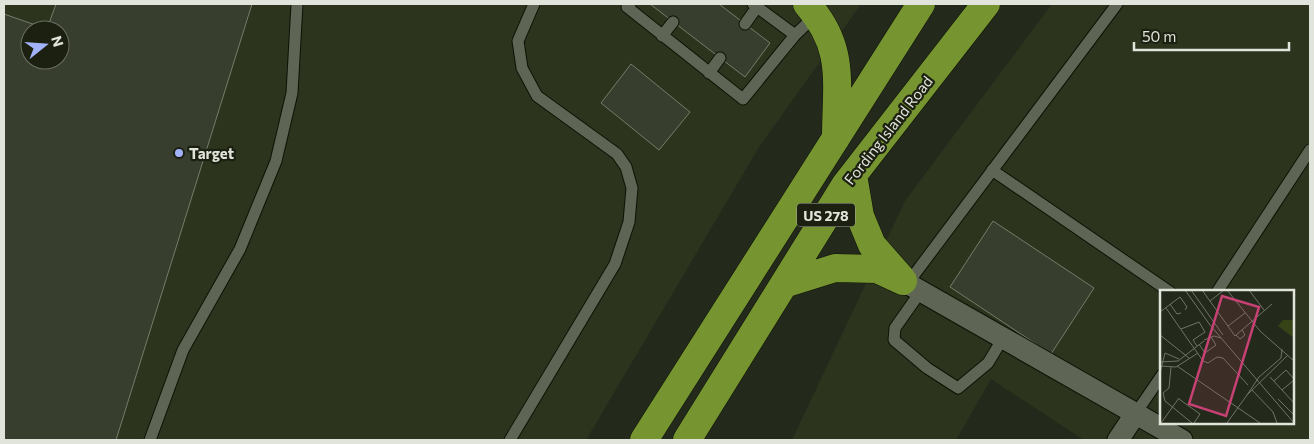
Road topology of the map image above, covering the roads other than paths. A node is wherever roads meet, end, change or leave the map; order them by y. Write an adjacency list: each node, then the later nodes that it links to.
1 (297, 4): 26 (lane)
2 (534, 4): 27 (lane)
3 (630, 4): 11 (lane)
4 (921, 4): 15 (highway, US 278)
5 (986, 4): 18 (highway, Fording Island Road / US 278)
6 (1117, 4): 17 (lane)
7 (755, 5): 10 (lane); 12 (lane)
8 (812, 9): 12 (lane); 15 (highway)
9 (673, 22): 11 (lane)
10 (745, 24)
11 (662, 36): 14 (lane)
12 (795, 36): 14 (lane)
13 (720, 58): 14 (lane)
14 (708, 73)
15 (836, 138): 28 (highway, US 278)
16 (1310, 150): 22 (lane)
17 (992, 170): 20 (lane); 21 (lane)
18 (853, 175): 19 (highway, Fording Island Road / US 278); 20 (highway)
19 (784, 284): 20 (highway); 29 (highway, Fording Island Road / US 278)
20 (911, 285): 23 (street); 23 (lane)
21 (1167, 290)
22 (1218, 290)
23 (1003, 338): 25 (street)
24 (1160, 379): 25 (lane)
25 (1136, 413): 30 (street); 31 (street)
26 (150, 440)
27 (510, 440)
28 (644, 440)
29 (687, 440)
30 (1118, 440)
31 (1182, 440)

